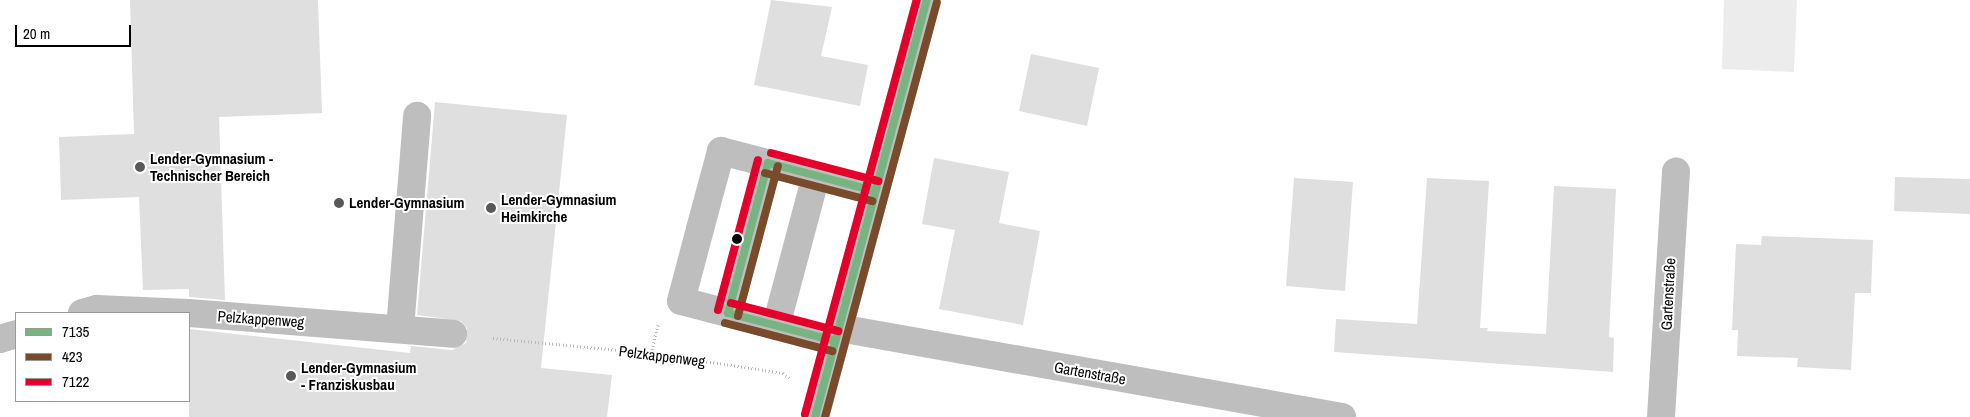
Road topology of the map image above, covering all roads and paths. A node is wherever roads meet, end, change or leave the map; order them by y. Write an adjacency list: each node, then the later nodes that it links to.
1 (927, 0): 6 (street)
2 (417, 116): 12 (street)
3 (768, 163): 5 (street); 10 (street); 10 (street, Gartenstraße)
4 (1676, 171): 20 (street, Gartenstraße)
5 (816, 176): 6 (street); 11 (street)
6 (875, 191): 15 (street)
7 (85, 312): 8 (street, Pelzkappenweg)
8 (170, 312)
9 (190, 313): 12 (street, Pelzkappenweg)
10 (728, 313): 11 (street, Gartenstraße)
11 (776, 326): 15 (street, Gartenstraße)
12 (400, 329): 14 (street, Pelzkappenweg)
13 (15, 334): 17 (street)
14 (453, 334)
15 (837, 335): 18 (street); 19 (street, Gartenstraße)
16 (493, 338): 18 (path, Pelzkappenweg)
17 (0, 339)
18 (817, 409)
19 (1342, 417)
20 (1661, 417)

